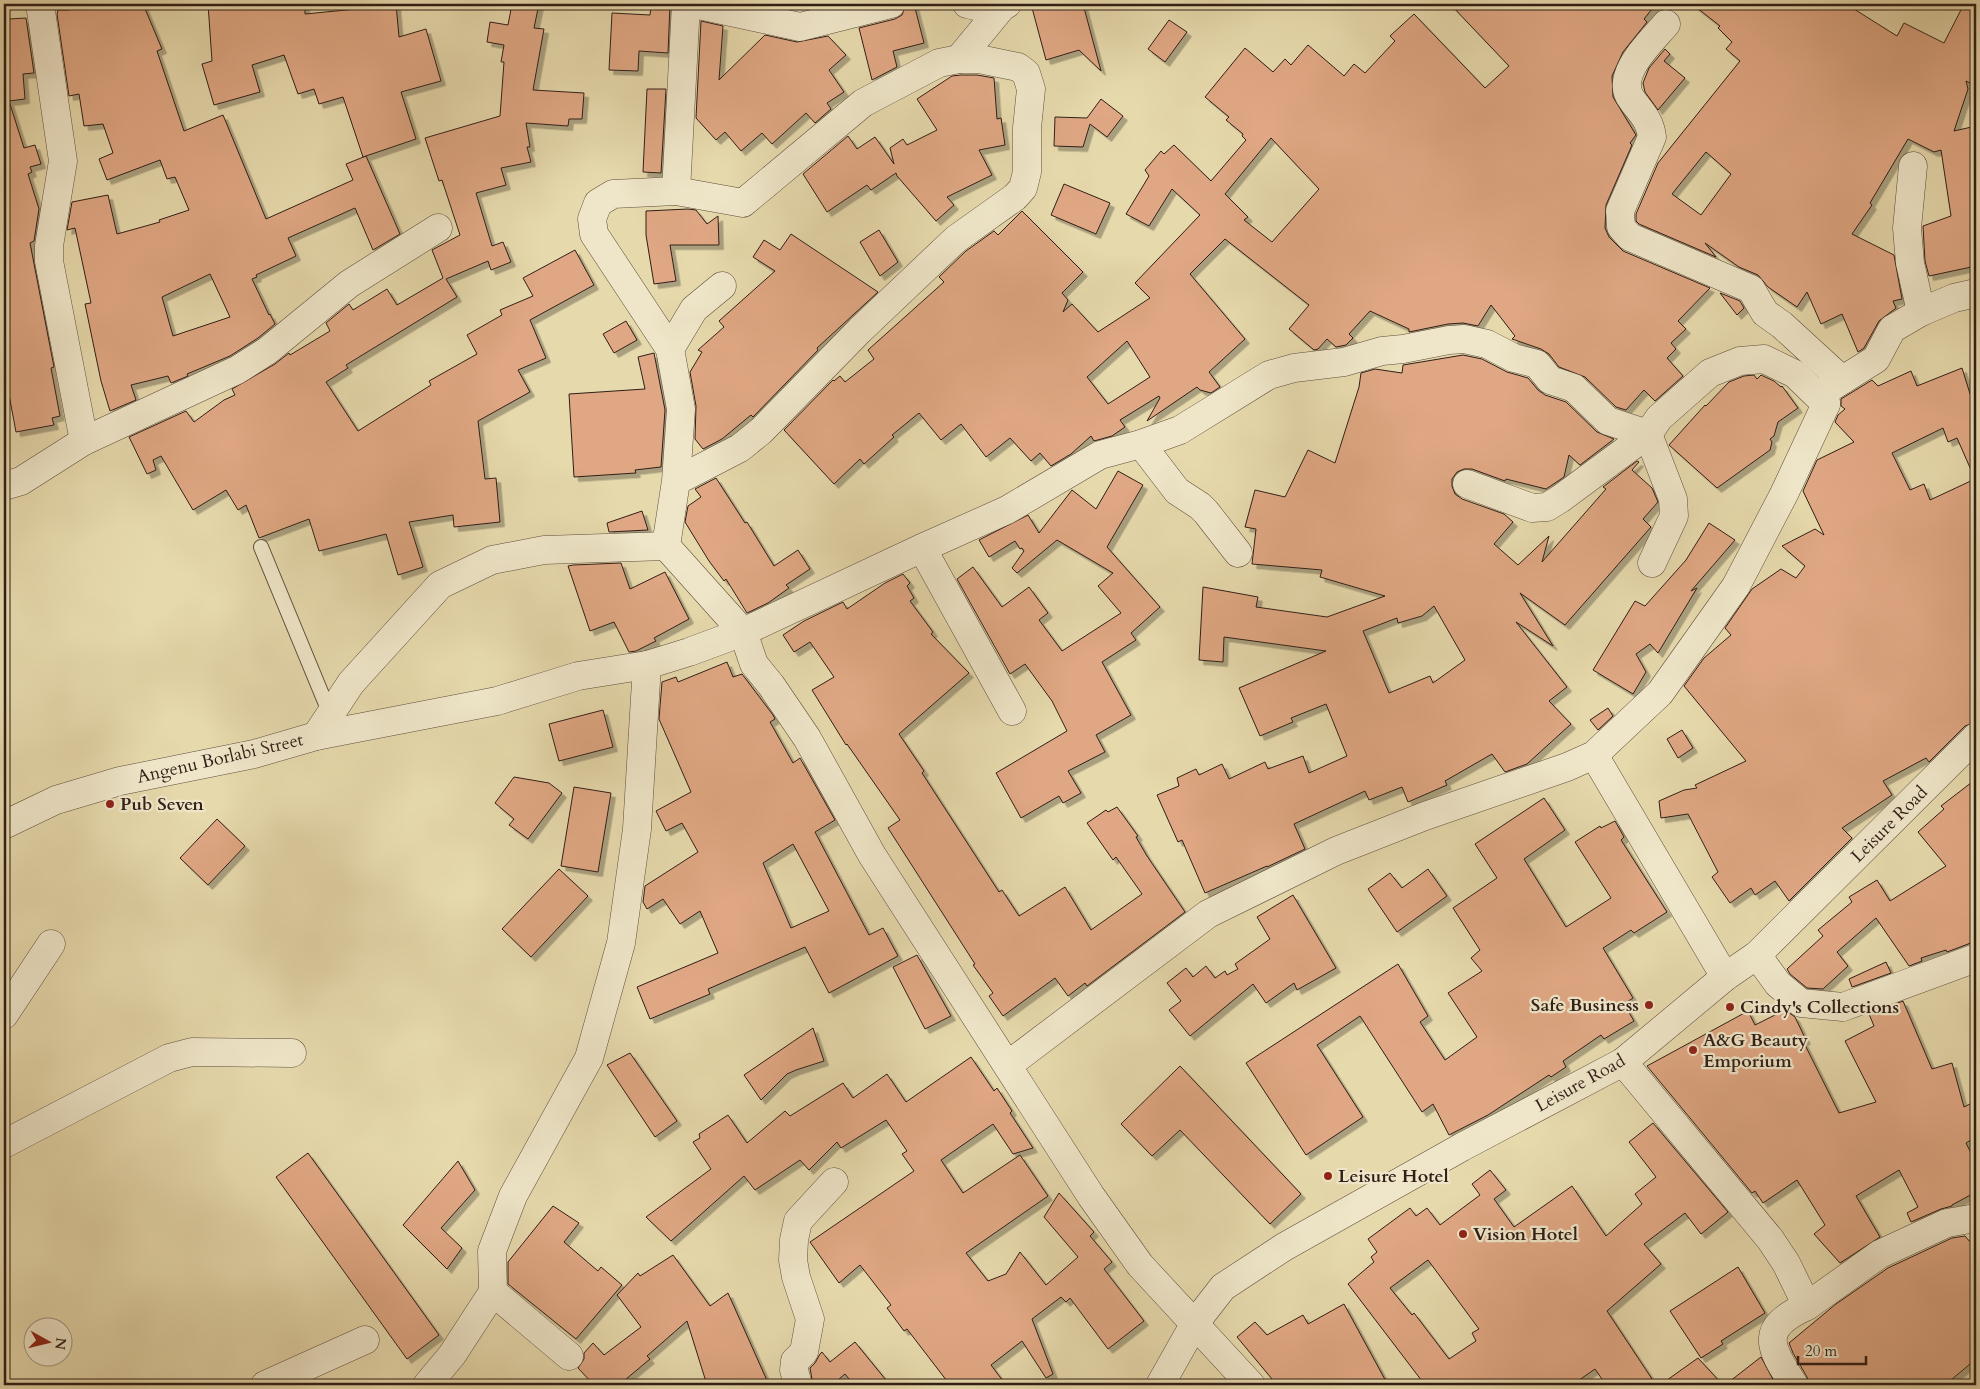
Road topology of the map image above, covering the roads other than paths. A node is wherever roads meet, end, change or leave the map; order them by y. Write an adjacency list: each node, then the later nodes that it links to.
1 (40, 4): 19 (street)
2 (686, 4): 10 (street)
3 (694, 4): 4 (street)
4 (891, 4)
5 (967, 4): 6 (street)
6 (1004, 6): 8 (street)
7 (1666, 24): 16 (street)
8 (959, 59): 10 (street); 21 (street)
9 (1913, 166): 14 (street)
10 (676, 191): 15 (street)
11 (438, 228): 19 (street)
12 (722, 286): 15 (street)
13 (1976, 293): 14 (street)
14 (1921, 312): 16 (street)
15 (670, 349): 21 (street)
16 (1842, 380): 17 (street)
17 (1826, 404): 18 (street); 34 (street)
18 (1648, 434): 20 (street, Angenu Borlabi Street); 22 (street); 28 (street)
19 (84, 441): 23 (street)
20 (1141, 444): 26 (street, Angenu Borlabi Street); 27 (street)
21 (676, 481): 24 (street)
22 (1467, 484)
23 (4, 486)
24 (666, 546): 29 (street); 32 (street)
25 (261, 547): 32 (lane)
26 (922, 548): 29 (street, Angenu Borlabi Street); 31 (street)
27 (1238, 554)
28 (1652, 564)
29 (743, 632): 30 (street, Angenu Borlabi Street); 43 (street)
30 (647, 665): 32 (street, Angenu Borlabi Street); 47 (street)
31 (1012, 710)
32 (323, 725): 35 (street, Angenu Borlabi Street)
33 (1976, 737): 37 (street, Leisure Road)
34 (1594, 755): 39 (street); 43 (street)
35 (4, 826)
36 (51, 944): 40 (street)
37 (1757, 955): 38 (street); 39 (street, Leisure Road)
38 (1976, 958)
39 (1725, 977): 42 (street, Leisure Road)
40 (4, 1015)
41 (292, 1053): 44 (street)
42 (1623, 1062): 48 (street); 49 (street, Leisure Road)
43 (1008, 1065): 49 (street)
44 (4, 1144)
45 (834, 1182): 54 (street)
46 (1976, 1218): 48 (street)
47 (493, 1292): 51 (street); 53 (street)
48 (1807, 1306): 57 (street)
49 (1195, 1323): 55 (street, Leisure Road); 56 (street)
50 (365, 1340): 52 (street)
51 (569, 1356)
52 (265, 1385)
53 (427, 1385)
54 (798, 1385)
55 (1160, 1385)
56 (1251, 1385)
57 (1794, 1385)

